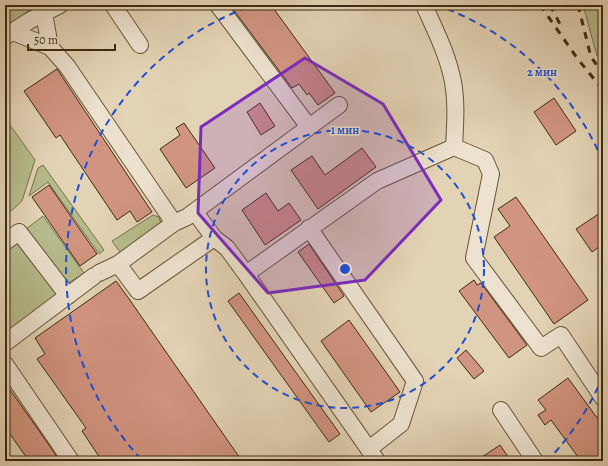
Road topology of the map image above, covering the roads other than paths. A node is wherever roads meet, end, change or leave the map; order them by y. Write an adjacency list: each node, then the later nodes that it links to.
1 (60, 5): 5 (street)
2 (113, 5): 7 (street)
3 (218, 5): 10 (street)
4 (424, 5): 11 (street)
5 (44, 13): 6 (street); 8 (street)
6 (9, 35): 8 (street)
7 (140, 45)
8 (50, 47): 13 (street)
9 (339, 104): 10 (street)
10 (308, 127): 12 (street)
11 (454, 147): 14 (street); 22 (street)
12 (194, 212): 13 (street); 15 (street)
13 (174, 223): 17 (street)
14 (309, 228): 18 (street); 24 (street)
15 (214, 238): 17 (street); 18 (street)
16 (5, 242): 19 (street)
17 (118, 264): 19 (street)
18 (246, 274): 24 (street)
19 (68, 296): 20 (street)
20 (5, 342)
21 (5, 364): 25 (street)
22 (603, 398)
23 (501, 410): 26 (street)
24 (373, 455)
25 (71, 461)
26 (535, 461)

